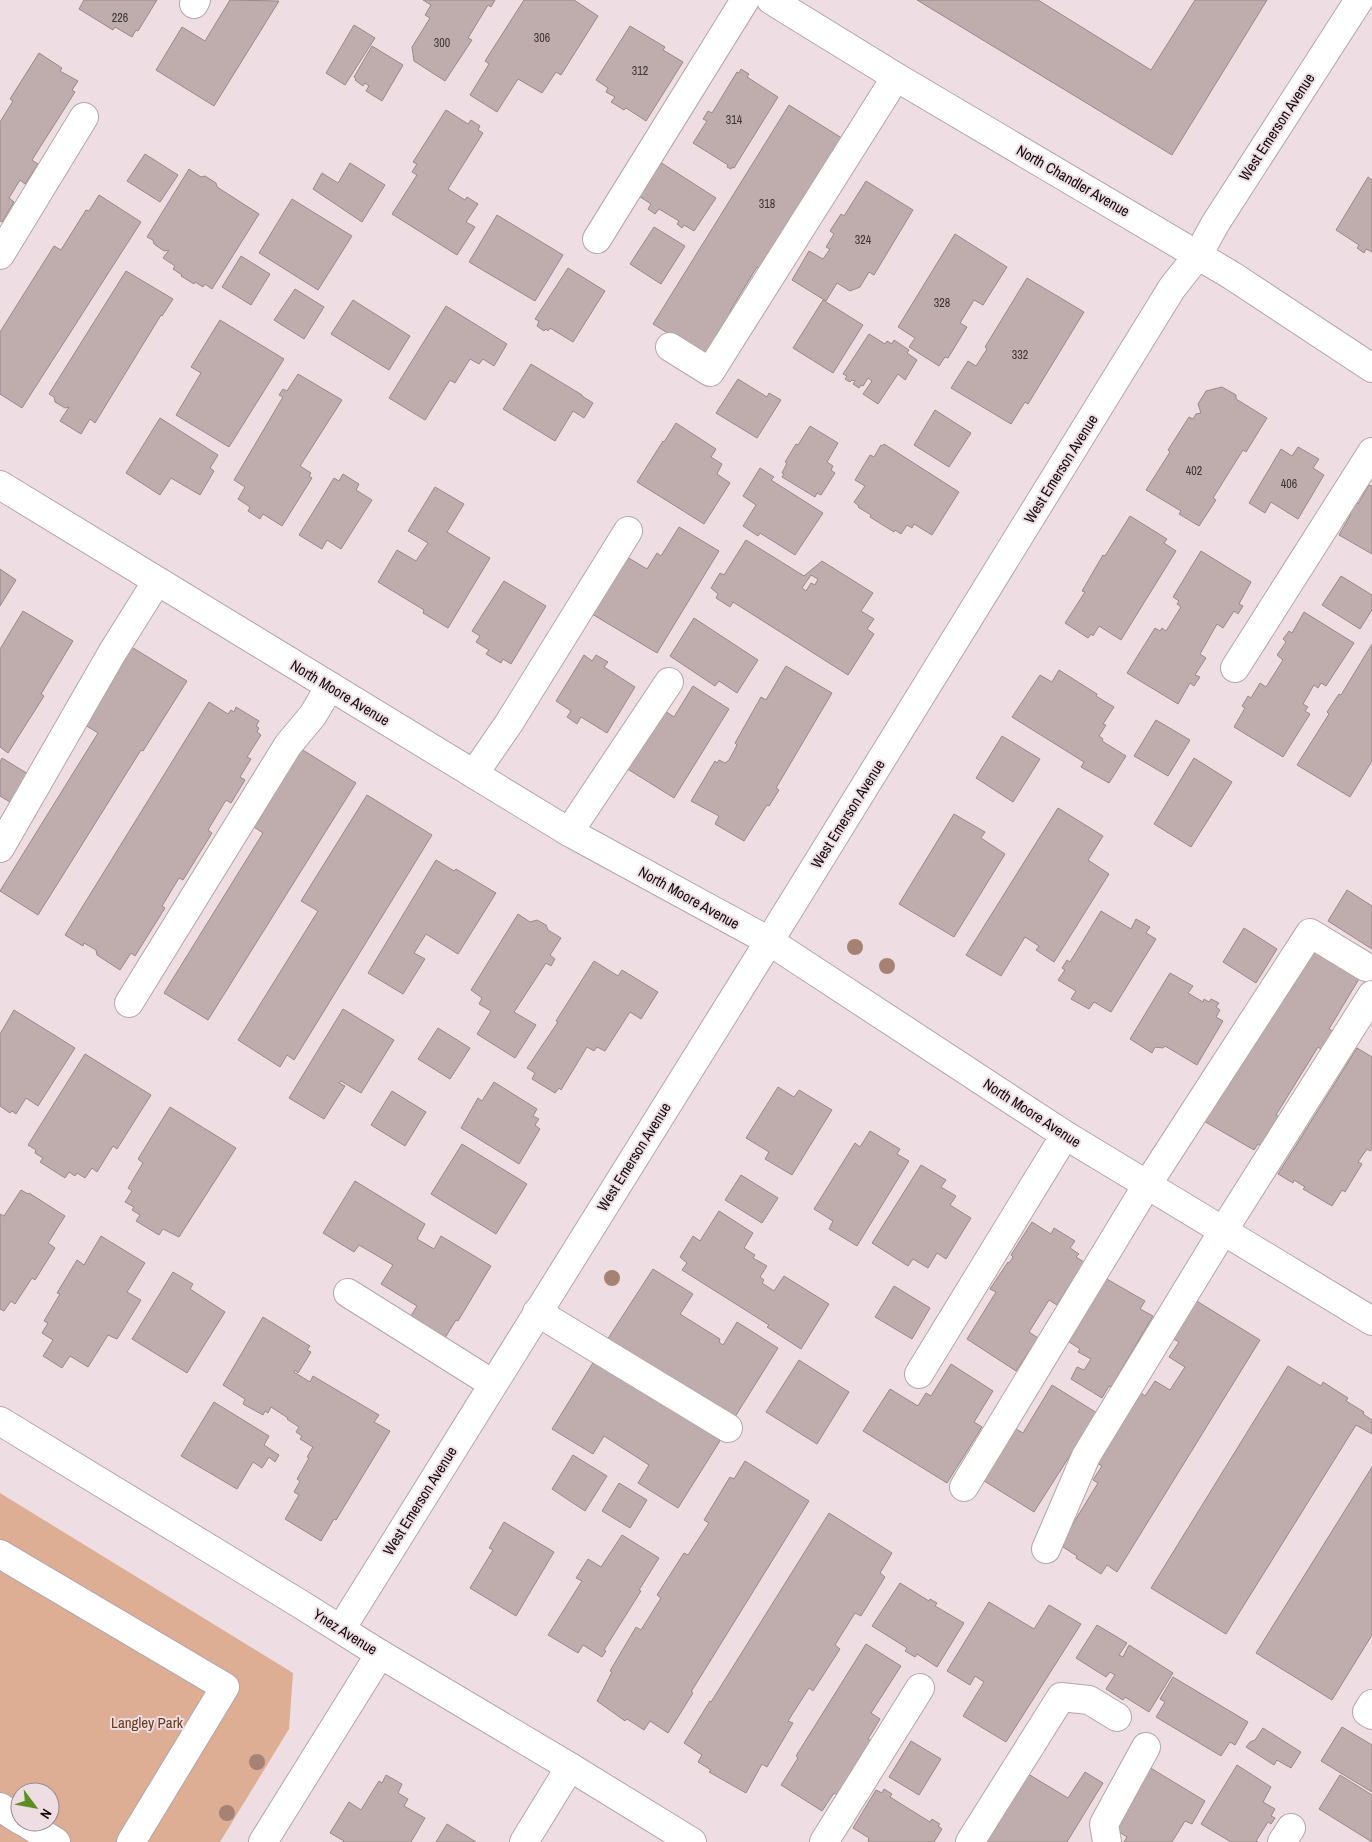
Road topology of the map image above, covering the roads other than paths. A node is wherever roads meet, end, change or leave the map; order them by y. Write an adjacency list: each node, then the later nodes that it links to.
1 (745, 0): 6 (street)
2 (771, 0): 4 (street, North Chandler Avenue)
3 (1359, 0): 8 (street, West Emerson Avenue)
4 (896, 77): 8 (street, North Chandler Avenue); 9 (street)
5 (84, 117): 7 (street)
6 (597, 239)
7 (0, 255)
8 (1198, 256): 10 (street, North Chandler Avenue); 21 (street, West Emerson Avenue)
9 (670, 347)
10 (1370, 362)
11 (1372, 452): 15 (street)
12 (0, 485): 14 (street, North Moore Avenue)
13 (628, 531): 18 (street)
14 (158, 581): 17 (street, North Moore Avenue); 20 (street)
15 (1235, 668)
16 (669, 682): 19 (street)
17 (330, 686): 18 (street, North Moore Avenue); 24 (street)
18 (474, 774): 19 (street, North Moore Avenue)
19 (568, 832): 21 (street, North Moore Avenue)
20 (0, 848)
21 (769, 941): 25 (street, North Moore Avenue); 29 (street, West Emerson Avenue)
22 (1366, 967): 26 (street)
23 (1372, 995): 27 (street)
24 (129, 1003)
25 (1065, 1135): 26 (street, North Moore Avenue); 31 (street)
26 (1147, 1184): 27 (street, North Moore Avenue); 35 (street)
27 (1223, 1231): 30 (street, North Moore Avenue); 36 (street)
28 (348, 1293): 32 (street)
29 (537, 1312): 32 (street, West Emerson Avenue); 34 (street)
30 (1372, 1321)
31 (919, 1374)
32 (493, 1384): 38 (street, West Emerson Avenue)
33 (0, 1421): 38 (street, Ynez Avenue)
34 (728, 1428)
35 (964, 1487)
36 (1046, 1549)
37 (0, 1554): 48 (street)
38 (341, 1629): 39 (street, Ynez Avenue)
39 (380, 1654): 45 (street, Ynez Avenue); 49 (street)
40 (920, 1688): 52 (street)
41 (1372, 1704): 42 (street)
42 (1372, 1716)
43 (1117, 1717): 53 (street)
44 (1146, 1747): 54 (street)
45 (570, 1767): 50 (street); 51 (street, Ynez Avenue)
46 (40, 1832): 47 (street)
47 (56, 1842)
48 (131, 1842)
49 (263, 1842)
50 (524, 1842)
51 (692, 1842)
52 (824, 1842)
53 (970, 1842)
54 (1108, 1842)

